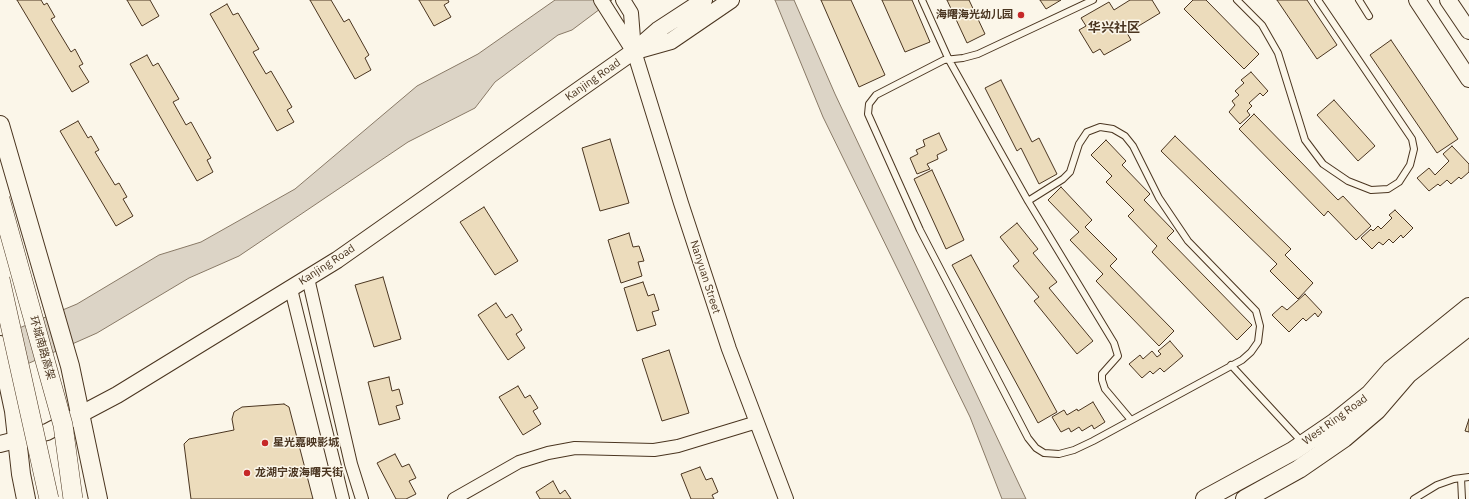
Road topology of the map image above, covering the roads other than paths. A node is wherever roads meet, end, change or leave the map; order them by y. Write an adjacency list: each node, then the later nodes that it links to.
1 (601, 0): 14 (street, Nanyuan Street)
2 (704, 0): 14 (main road, Kanjing Road)
3 (731, 0): 14 (main road, Kanjing Road)
4 (922, 0): 15 (lane)
5 (1094, 0): 15 (lane)
6 (1238, 0): 7 (lane)
7 (1318, 0)
8 (1359, 0): 12 (lane)
9 (1417, 0): 16 (main road)
10 (1448, 0): 13 (main road)
11 (626, 4): 14 (street, Nanyuan Street)
12 (1369, 16)
13 (1469, 31)
14 (634, 51): 20 (main road, Kanjing Road); 29 (street, Nanyuan Street)
15 (949, 60): 19 (lane); 28 (lane)
16 (1469, 79)
17 (0, 125): 27 (main road)
18 (0, 199): 37 (highway, 环城南路高架, bridge)
19 (1028, 201): 26 (lane); 28 (lane)
20 (308, 278): 22 (main road, Kanjing Road); 40 (street)
21 (0, 279): 36 (highway, bridge)
22 (291, 289): 27 (main road, Kanjing Road); 39 (street)
23 (1469, 307): 31 (main road, West Ring Road)
24 (1469, 326): 34 (main road, West Ring Road)
25 (0, 345): 30 (main road)
26 (1231, 365): 28 (lane); 31 (lane)
27 (80, 415): 30 (main road, Kanjing Road); 38 (main road)
28 (1131, 420)
29 (757, 422): 41 (street); 42 (street, Nanyuan Street)
30 (9, 442): 35 (main road)
31 (1304, 443): 43 (main road, West Ring Road)
32 (1469, 477): 33 (lane)
33 (1461, 478): 45 (lane); 46 (lane)
34 (1264, 494): 44 (main road, West Ring Road)
35 (26, 499)
36 (49, 499)
37 (73, 499)
38 (98, 499)
39 (343, 499)
40 (362, 499)
41 (454, 499)
42 (786, 499)
43 (1205, 499)
44 (1245, 499)
45 (1414, 499)
46 (1462, 499)

